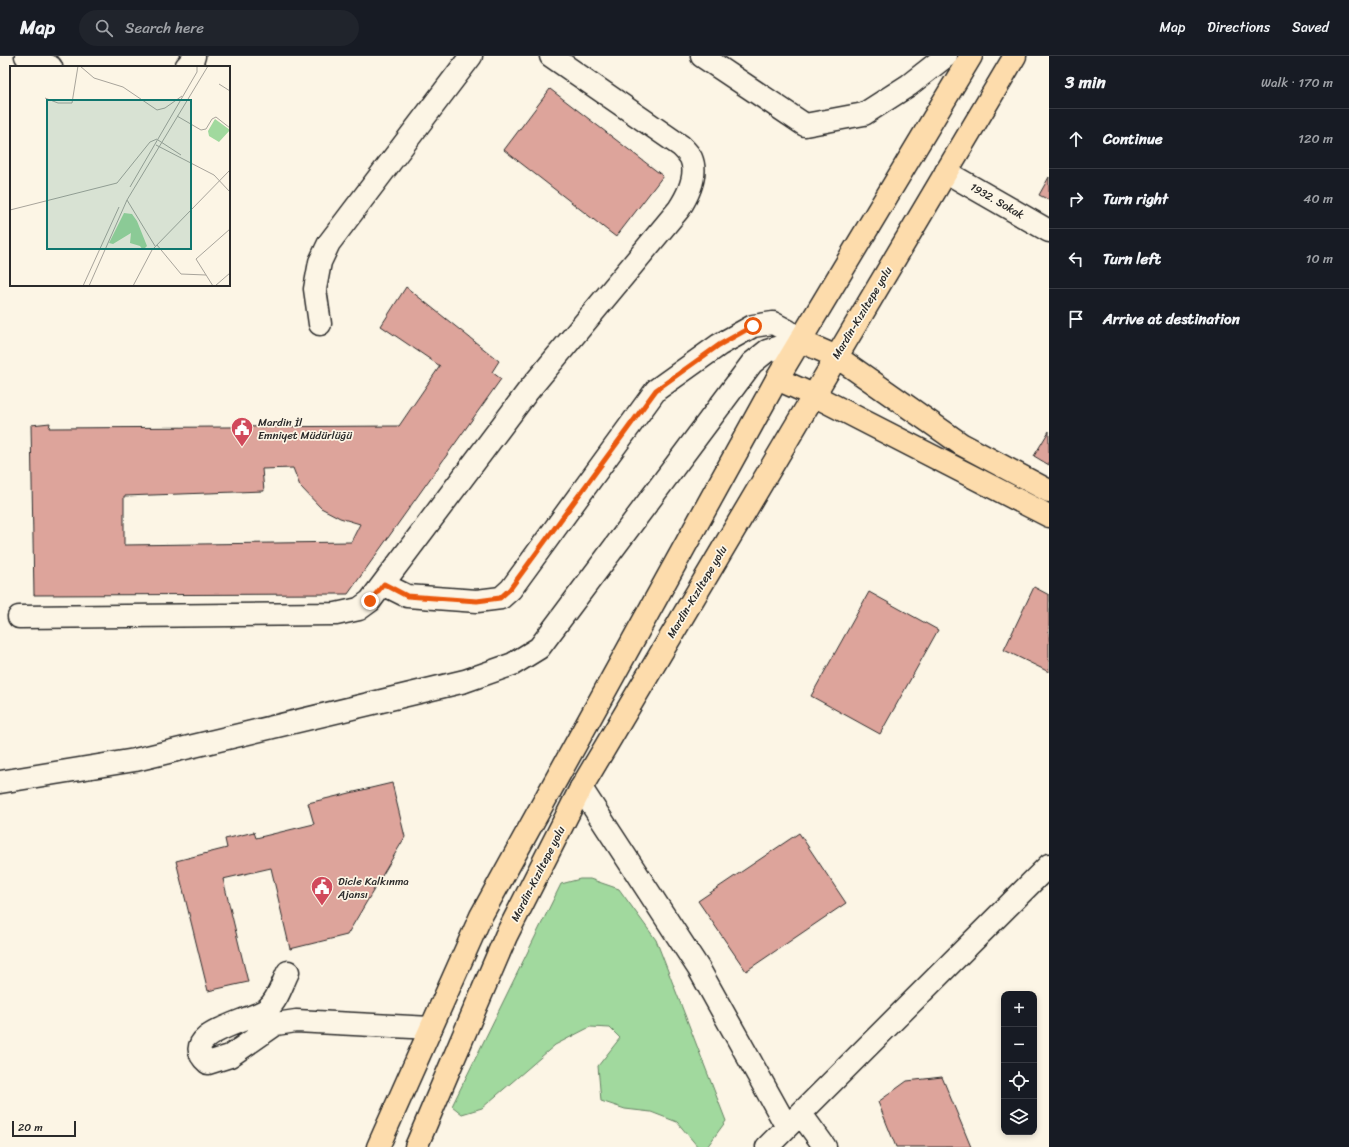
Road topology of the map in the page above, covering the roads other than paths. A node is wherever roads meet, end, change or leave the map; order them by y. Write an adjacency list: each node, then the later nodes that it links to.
1 (26, 56): 9 (street)
2 (194, 56): 10 (street)
3 (471, 56): 13 (street)
4 (551, 56): 20 (street)
5 (702, 56): 6 (street)
6 (946, 56)
7 (971, 56): 14 (main road)
8 (1015, 56): 11 (main road, Mardin-Kızıltepe yolu)
9 (50, 66)
10 (187, 66)
11 (946, 172): 12 (street, 1932. Sokak); 15 (main road, Mardin-Kızıltepe yolu)
12 (1049, 231)
13 (320, 324)
14 (800, 341): 15 (main road); 16 (main road); 20 (street); 22 (street)
15 (837, 357): 17 (main road, Mardin-Kızıltepe yolu); 18 (main road)
16 (777, 379): 17 (main road); 26 (main road)
17 (814, 395): 19 (main road); 23 (main road, Mardin-Kızıltepe yolu)
18 (1049, 491)
19 (1049, 516)
20 (384, 584): 21 (street)
21 (19, 617)
22 (0, 782)
23 (581, 788): 27 (street); 29 (main road, Mardin-Kızıltepe yolu)
24 (1049, 865): 27 (street)
25 (288, 972): 26 (street)
26 (431, 1028): 28 (main road)
27 (794, 1121): 30 (street); 31 (street)
28 (378, 1147)
29 (416, 1147)
30 (767, 1147)
31 (825, 1147)

